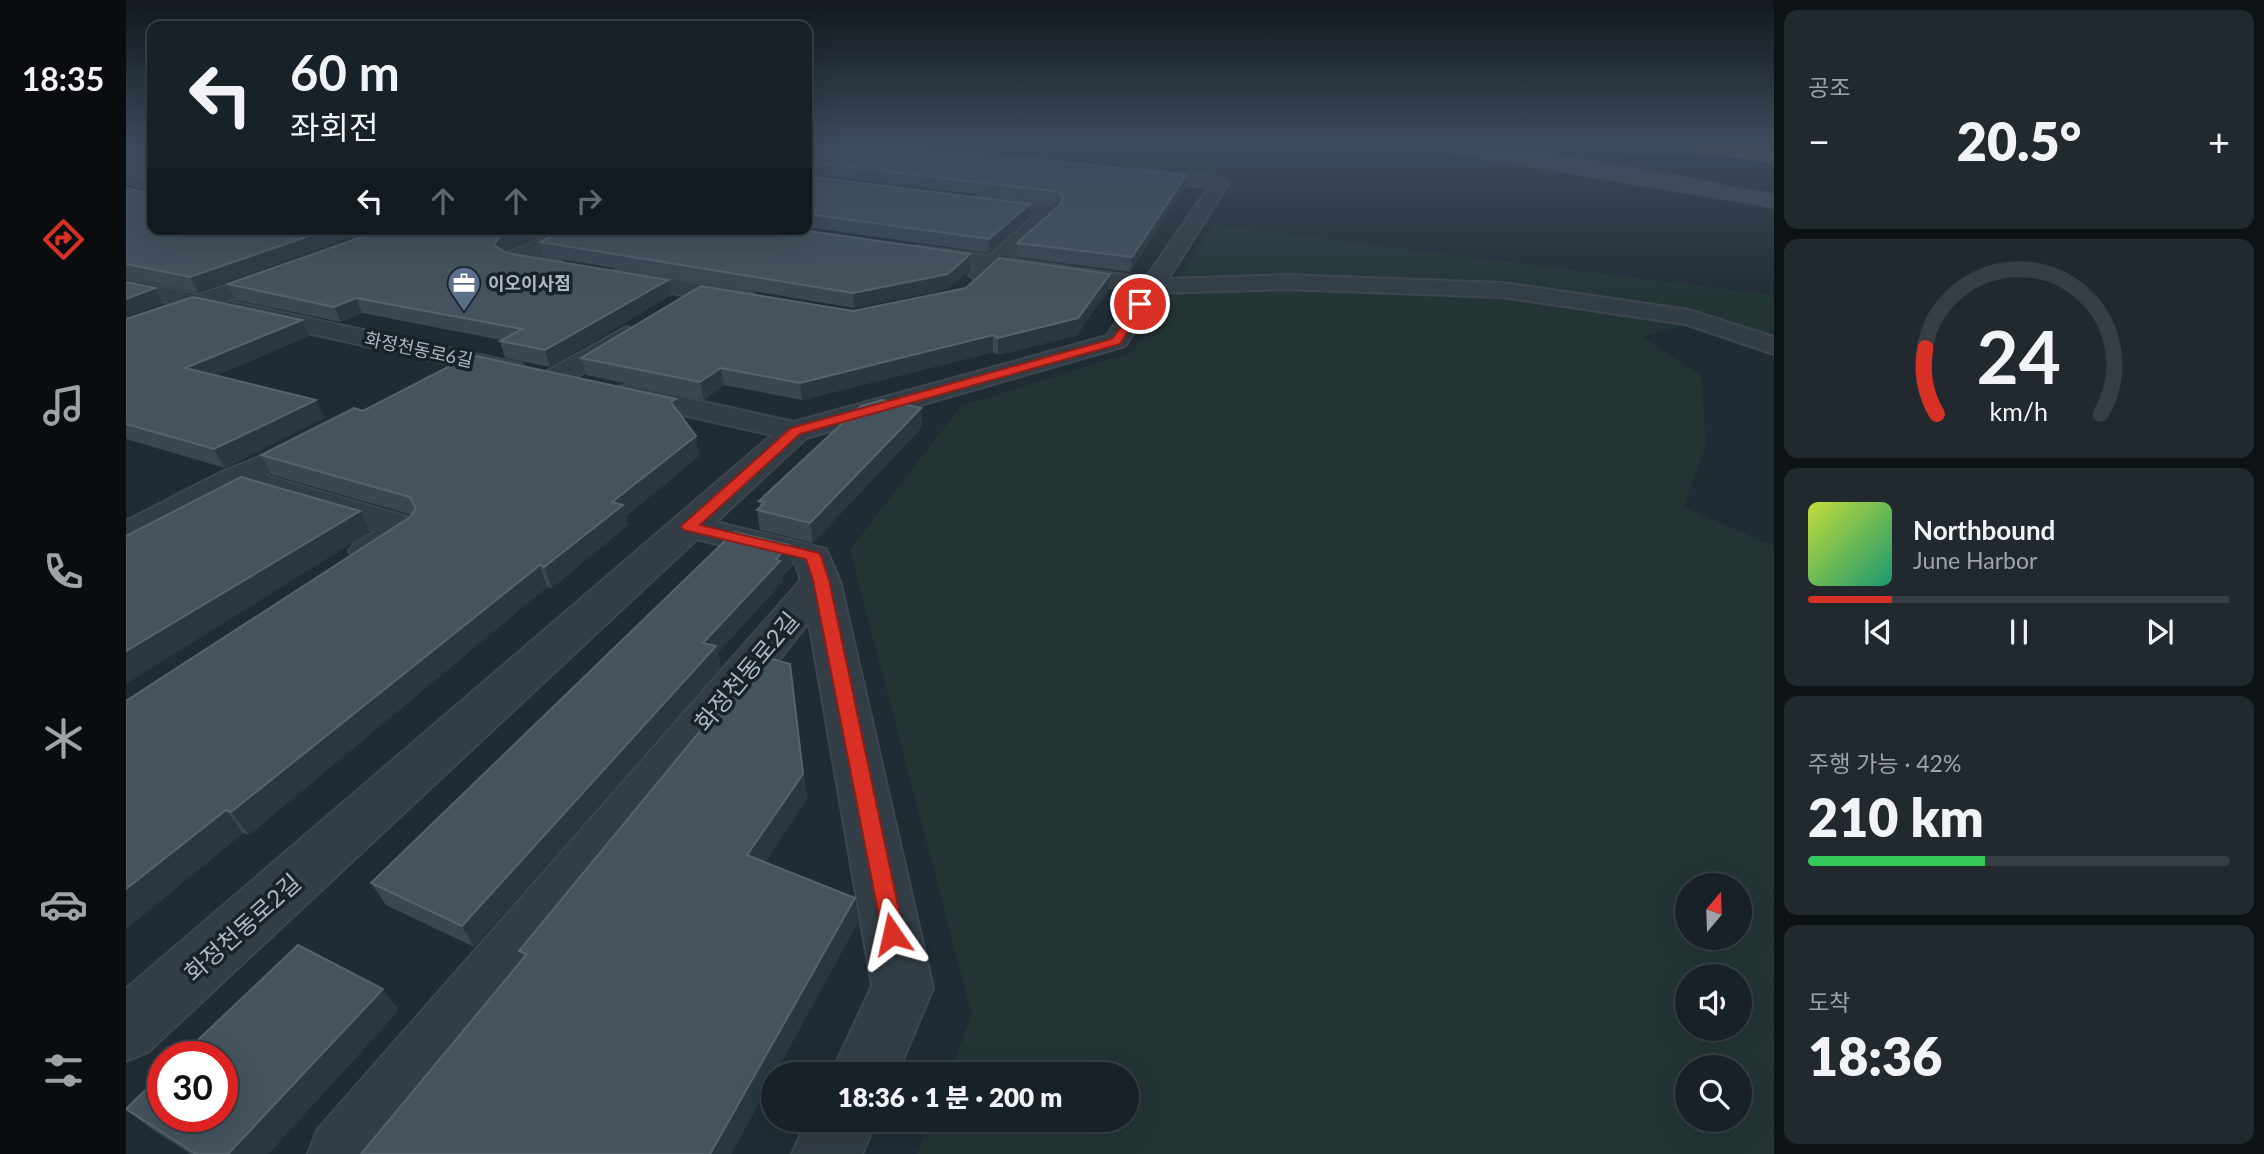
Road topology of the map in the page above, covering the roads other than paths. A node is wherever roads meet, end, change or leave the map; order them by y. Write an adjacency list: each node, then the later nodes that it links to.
1 (1210, 198): 12 (street)
2 (1726, 198): 6 (main road)
3 (1756, 198): 5 (main road)
4 (956, 200): 9 (street)
5 (1774, 201)
6 (1774, 208)
7 (566, 235): 14 (street)
8 (897, 249): 9 (street)
9 (993, 263): 12 (street); 13 (street)
10 (302, 266): 15 (street)
11 (126, 286): 15 (street, 화정천동로6길)
12 (1152, 286): 20 (street); 24 (street)
13 (966, 288)
14 (700, 291): 16 (street); 17 (street)
15 (201, 302): 19 (street); 21 (street, 화정천동로6길)
16 (764, 302)
17 (666, 311)
18 (644, 325): 23 (street)
19 (126, 329)
20 (1774, 346)
21 (466, 359): 22 (street); 23 (street, 화정천동로6길)
22 (429, 378)
23 (554, 379): 24 (street, 화정천동로6길)
24 (795, 431): 27 (street, 화정천동로2길)
25 (284, 453): 26 (street)
26 (236, 478): 28 (street); 29 (street)
27 (689, 526): 30 (street); 31 (street, 화정천동로2길)
28 (126, 536)
29 (335, 573)
30 (821, 580): 32 (street, 화정천동로2길); 34 (street, 화정천동로2길)
31 (126, 1030)
32 (869, 1062)
33 (838, 1132): 35 (street)
34 (343, 1154)
35 (828, 1154)

